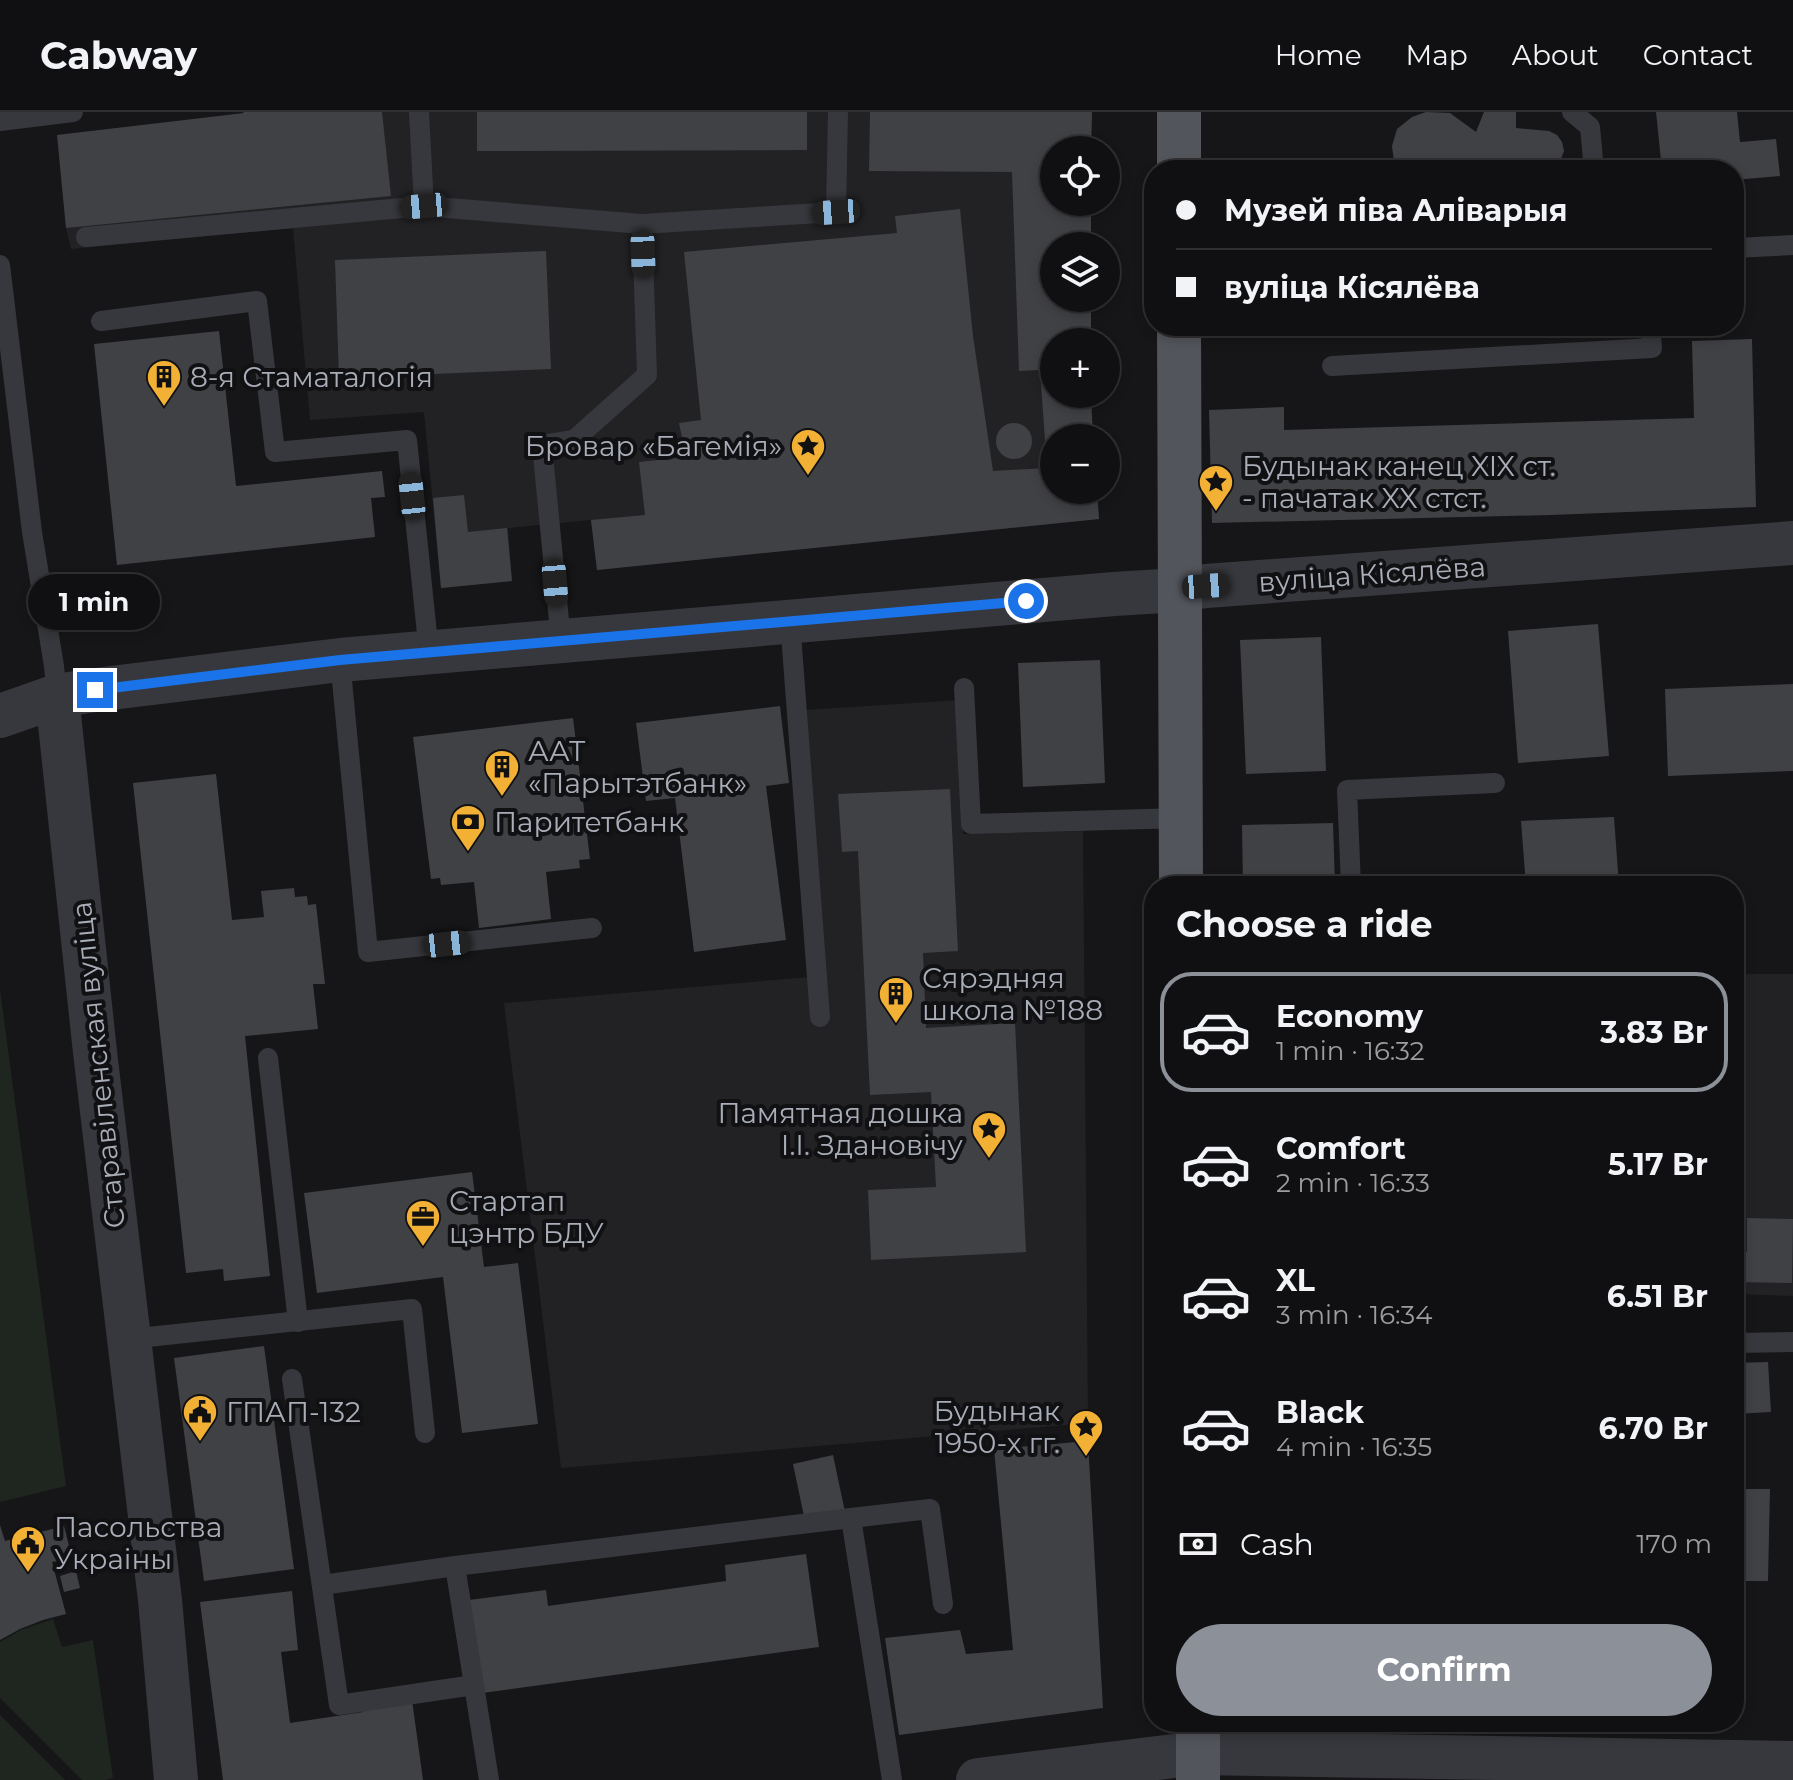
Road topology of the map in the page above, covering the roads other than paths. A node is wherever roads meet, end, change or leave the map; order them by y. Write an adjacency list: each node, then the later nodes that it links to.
1 (73, 112): 6 (lane)
2 (419, 112): 9 (lane)
3 (838, 112): 10 (lane)
4 (1179, 112): 7 (main road)
5 (1572, 112): 8 (lane)
6 (0, 121)
7 (1179, 160)
8 (1593, 160)
9 (424, 206): 10 (lane); 11 (lane)
10 (642, 224): 22 (lane)
11 (86, 237)
12 (1793, 245): 13 (lane)
13 (1744, 247)
14 (0, 265): 26 (lane, Старавіленская вуліца)
15 (101, 321): 23 (lane)
16 (1179, 336): 20 (main road)
17 (1651, 336): 18 (lane)
18 (1332, 366)
19 (1793, 543): 20 (street, вуліца Кісялёва)
20 (1179, 590): 21 (street, вуліца Кісялёва); 29 (main road)
21 (790, 621): 22 (street, вуліца Кісялёва); 33 (lane)
22 (561, 641): 23 (street, вуліца Кісялёва)
23 (429, 653): 24 (street, вуліца Кісялёва)
24 (340, 660): 26 (street, вуліца Кісялёва); 32 (lane)
25 (964, 688): 29 (lane)
26 (57, 696): 27 (street, вуліца Кісялёва); 36 (street, Старавіленская вуліца)
27 (0, 716)
28 (1495, 783): 31 (lane)
29 (1181, 818): 30 (main road)
30 (1181, 876)
31 (1351, 876)
32 (592, 928)
33 (820, 1017)
34 (268, 1058): 35 (lane)
35 (298, 1322): 36 (lane); 40 (lane)
36 (129, 1339): 50 (street, Старавіленская вуліца)
37 (1793, 1342): 38 (lane)
38 (1744, 1343)
39 (292, 1379): 43 (lane)
40 (425, 1433)
41 (851, 1518): 42 (lane); 44 (lane); 52 (lane)
42 (455, 1566): 43 (lane); 45 (lane)
43 (322, 1585): 45 (lane)
44 (943, 1604)
45 (474, 1685): 51 (lane)
46 (1198, 1752): 48 (street); 53 (street)
47 (1793, 1763): 49 (street)
48 (1408, 1768): 49 (street)
49 (1469, 1768)
50 (176, 1780)
51 (489, 1780)
52 (892, 1780)
53 (978, 1780)

